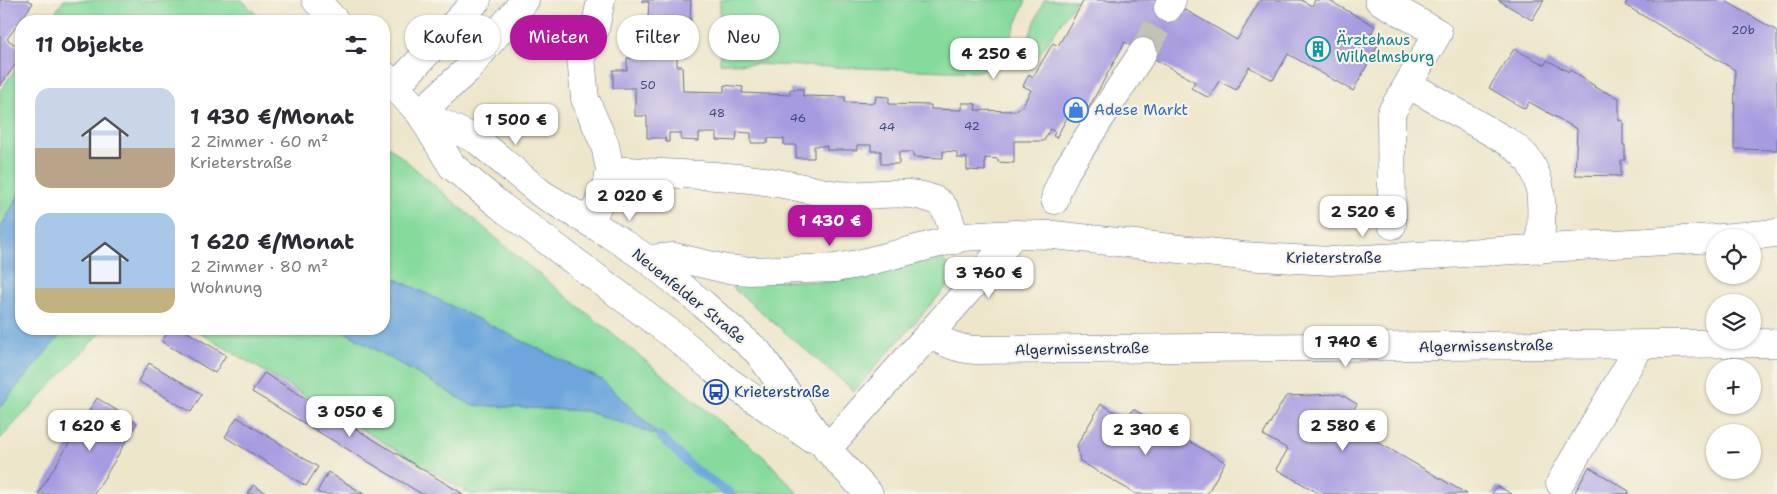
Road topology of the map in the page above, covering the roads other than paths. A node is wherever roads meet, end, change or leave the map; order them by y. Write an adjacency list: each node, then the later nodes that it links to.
1 (316, 0): 6 (street)
2 (477, 0): 8 (street)
3 (526, 0): 11 (street)
4 (601, 0): 12 (street)
5 (1379, 0): 10 (street)
6 (330, 15)
7 (1143, 52): 13 (street)
8 (390, 80)
9 (390, 82): 11 (street, Neuenfelder Straße)
10 (1408, 84): 15 (street); 21 (street)
11 (420, 113): 14 (street, Neuenfelder Straße); 26 (street, Neuenfelder Straße)
12 (610, 170): 14 (street); 20 (street)
13 (1055, 200)
14 (590, 222): 22 (street, Neuenfelder Straße)
15 (1392, 225)
16 (1777, 233): 18 (street)
17 (1014, 234): 20 (street, Krieterstraße); 21 (street, Krieterstraße); 23 (street)
18 (1761, 234)
19 (1706, 239): 21 (street, Krieterstraße)
20 (955, 240): 22 (street, Krieterstraße)
21 (1540, 249)
22 (647, 259): 26 (street, Neuenfelder Straße)
23 (930, 334): 25 (street, Algermissenstraße); 26 (street)
24 (1777, 343): 25 (street, Algermissenstraße)
25 (1641, 344): 27 (street)
26 (827, 449): 28 (street, Neuenfelder Straße)
27 (1560, 483)
28 (869, 494)

